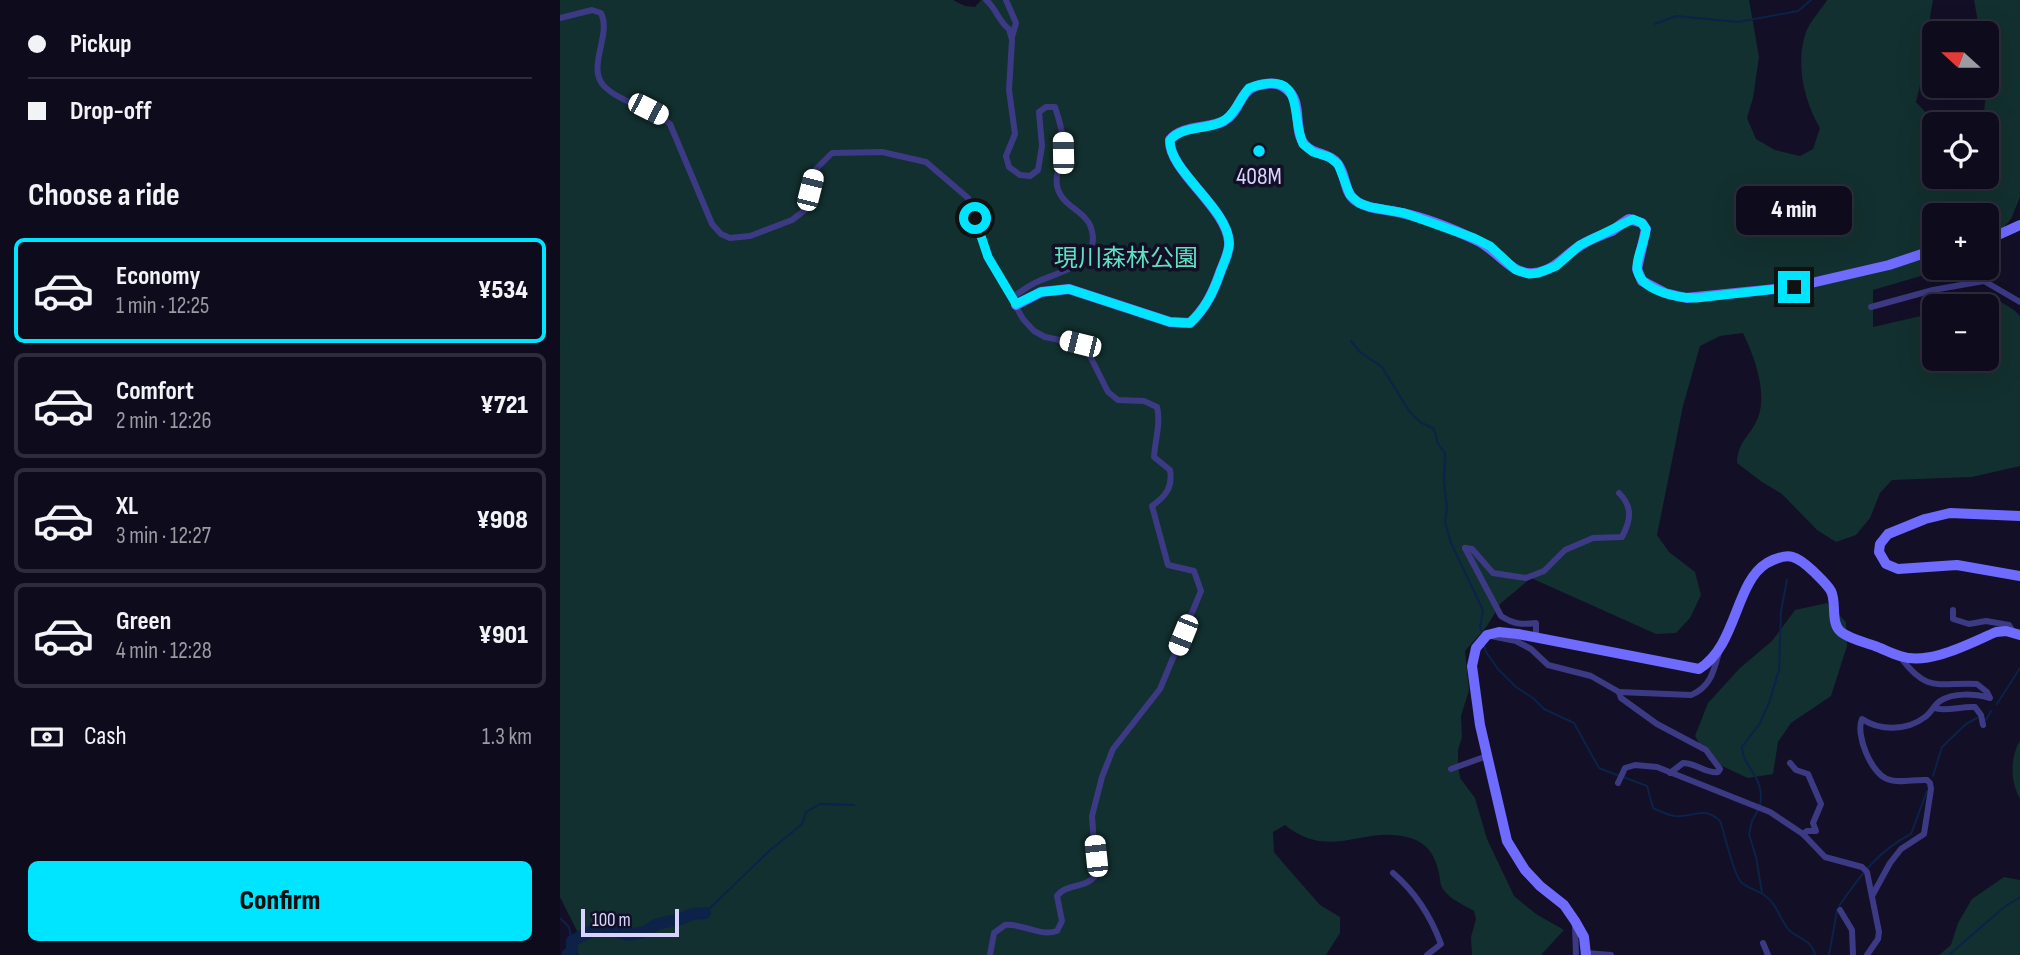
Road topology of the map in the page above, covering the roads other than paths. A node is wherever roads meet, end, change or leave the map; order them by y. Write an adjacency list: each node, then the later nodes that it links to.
1 (986, 0): 4 (street)
2 (1006, 0): 4 (street)
3 (560, 18): 8 (street)
4 (1012, 40): 8 (street)
5 (2020, 225): 6 (street)
6 (1999, 234)
7 (1922, 254): 8 (street)
8 (1014, 301): 34 (street)
9 (2020, 302): 10 (street)
10 (1871, 307)
11 (1619, 493): 17 (street)
12 (2020, 516): 13 (street)
13 (2020, 576)
14 (1953, 610): 15 (street)
15 (2017, 634): 19 (street)
16 (1487, 635): 17 (street); 20 (street); 23 (street)
17 (1536, 638): 18 (street)
18 (1721, 647): 19 (street); 20 (street)
19 (1900, 656): 21 (street)
20 (1619, 692): 26 (street)
21 (1934, 708): 22 (street); 30 (street)
22 (1983, 725)
23 (1487, 756): 25 (street); 33 (street)
24 (1790, 763): 28 (street)
25 (1451, 769)
26 (1670, 773): 27 (street); 28 (street)
27 (1619, 778)
28 (1803, 834): 30 (street)
29 (1392, 873): 35 (street)
30 (1872, 896): 39 (street)
31 (1840, 910): 38 (street)
32 (1763, 943): 37 (street)
33 (1583, 954): 36 (street)
34 (990, 955)
35 (1427, 955)
36 (1611, 955)
37 (1768, 955)
38 (1853, 955)
39 (1867, 955)

